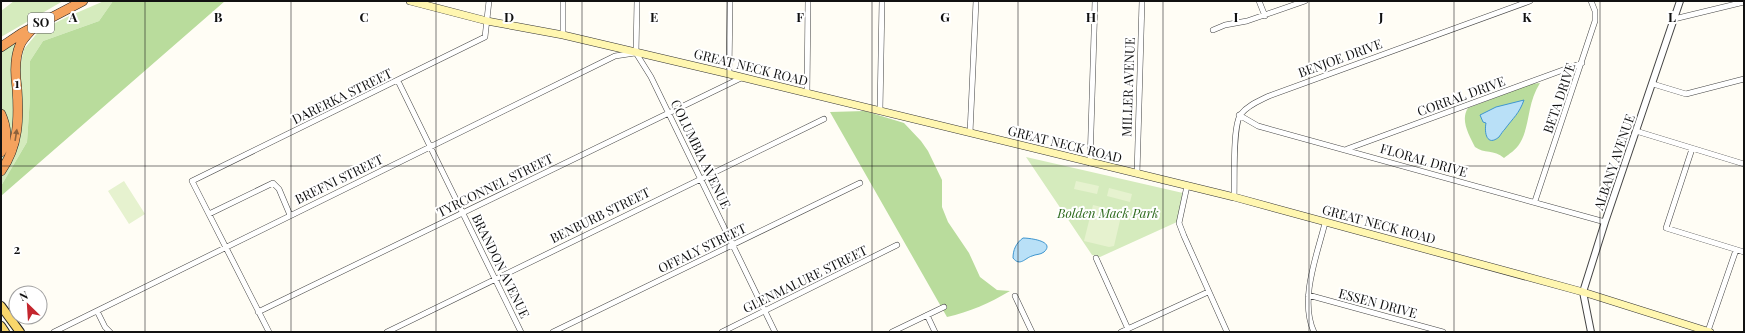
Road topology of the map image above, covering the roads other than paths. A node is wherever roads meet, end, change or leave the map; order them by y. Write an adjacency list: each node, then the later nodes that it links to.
1 (83, 1): 21 (highway, SO)
2 (414, 1): 20 (main road, GREAT NECK ROAD)
3 (489, 1): 20 (street)
4 (563, 1): 23 (street)
5 (637, 1): 25 (street)
6 (730, 1): 27 (street)
7 (808, 1): 32 (street)
8 (882, 1): 33 (street)
9 (976, 1): 39 (street)
10 (1095, 1): 44 (street)
11 (1142, 1): 47 (street, MILLER AVENUE)
12 (1259, 1): 18 (street)
13 (1306, 1): 18 (street)
14 (1530, 1): 36 (street, BENJOE DRIVE)
15 (1591, 1): 26 (street, BETA DRIVE)
16 (1680, 1): 19 (street, ALBANY AVENUE)
17 (1744, 2): 19 (street)
18 (1265, 16): 22 (street)
19 (1674, 20): 31 (street, ALBANY AVENUE)
20 (487, 21): 23 (main road, GREAT NECK ROAD); 30 (street, DARERKA STREET)
21 (35, 26): 24 (highway, SO); 46 (highway, one-way to 21)
22 (1213, 30)
23 (562, 36): 25 (main road, GREAT NECK ROAD)
24 (1, 47)
25 (636, 53): 27 (main road, GREAT NECK ROAD); 34 (street, COLUMBIA AVENUE); 40 (street, BREFNI STREET)
26 (1582, 63): 41 (street, CORRAL DRIVE); 52 (street, BETA DRIVE)
27 (729, 74): 28 (main road, GREAT NECK ROAD)
28 (741, 78): 32 (main road, GREAT NECK ROAD); 34 (street, TYRCONNEL STREET)
29 (1744, 79): 31 (street)
30 (398, 81): 40 (street, BRANDON AVENUE); 54 (street, DARERKA STREET)
31 (1653, 84): 38 (street, ALBANY AVENUE)
32 (807, 93): 33 (main road, GREAT NECK ROAD)
33 (880, 110): 39 (main road, GREAT NECK ROAD)
34 (668, 113): 48 (street, COLUMBIA AVENUE); 53 (street, TYRCONNEL STREET)
35 (1, 114): 43 (highway)
36 (1239, 115): 41 (street, FLORAL DRIVE); 51 (street)
37 (824, 119): 48 (street, BENBURB STREET)
38 (1636, 131): 42 (street); 56 (street, ALBANY AVENUE)
39 (970, 133): 44 (main road, GREAT NECK ROAD)
40 (430, 147): 53 (street, BRANDON AVENUE); 55 (street, BREFNI STREET)
41 (1347, 149): 52 (street, FLORAL DRIVE)
42 (1692, 149): 45 (street); 61 (street)
43 (1, 152)
44 (1090, 163): 47 (main road, GREAT NECK ROAD)
45 (1744, 164)
46 (1, 171)
47 (1137, 174): 50 (main road, GREAT NECK ROAD)
48 (700, 178): 58 (street, COLUMBIA AVENUE); 64 (street, BENBURB STREET)
49 (860, 183): 58 (street, OFFALY STREET)
50 (1187, 186): 51 (main road, GREAT NECK ROAD); 65 (street)
51 (1234, 197): 57 (main road, GREAT NECK ROAD)
52 (1535, 201): 56 (street, FLORAL DRIVE)
53 (462, 213): 64 (street, BRANDON AVENUE); 73 (street, TYRCONNEL STREET)
54 (209, 214): 55 (street); 60 (street)
55 (290, 215): 60 (street, BREFNI STREET)
56 (1605, 222): 66 (street, ALBANY AVENUE)
57 (1325, 223): 66 (main road, GREAT NECK ROAD); 67 (street)
58 (732, 245): 72 (street, COLUMBIA AVENUE); 85 (street, OFFALY STREET)
59 (897, 245): 72 (street, GLENMALURE STREET)
60 (226, 247): 71 (street, BREFNI STREET); 73 (street)
61 (1736, 250): 62 (street); 96 (street)
62 (1744, 252)
63 (1096, 258): 76 (street)
64 (495, 279): 83 (street, BENBURB STREET); 84 (street, BRANDON AVENUE)
65 (1208, 292): 76 (street); 92 (street)
66 (1583, 292): 95 (street, ALBANY AVENUE); 96 (main road, GREAT NECK ROAD)
67 (1308, 295): 77 (street, ESSEN DRIVE); 93 (street)
68 (1016, 296): 90 (street)
69 (1, 306): 79 (main road)
70 (944, 307): 74 (street)
71 (97, 311): 80 (street, BREFNI STREET); 81 (street)
72 (764, 311): 86 (street, GLENMALURE STREET); 87 (street, COLUMBIA AVENUE)
73 (258, 312): 82 (street)
74 (927, 315): 88 (street); 89 (street)
75 (1, 326): 78 (main road)
76 (1128, 329): 91 (street)
77 (1431, 330): 94 (street, ESSEN DRIVE)
78 (5, 332)
79 (20, 332)
80 (54, 332)
81 (110, 332)
82 (269, 332)
83 (387, 332)
84 (521, 332)
85 (553, 332)
86 (722, 332)
87 (774, 332)
88 (892, 332)
89 (935, 332)
90 (1032, 332)
91 (1121, 332)
92 (1227, 332)
93 (1314, 332)
94 (1443, 332)
95 (1591, 332)
96 (1709, 332)

